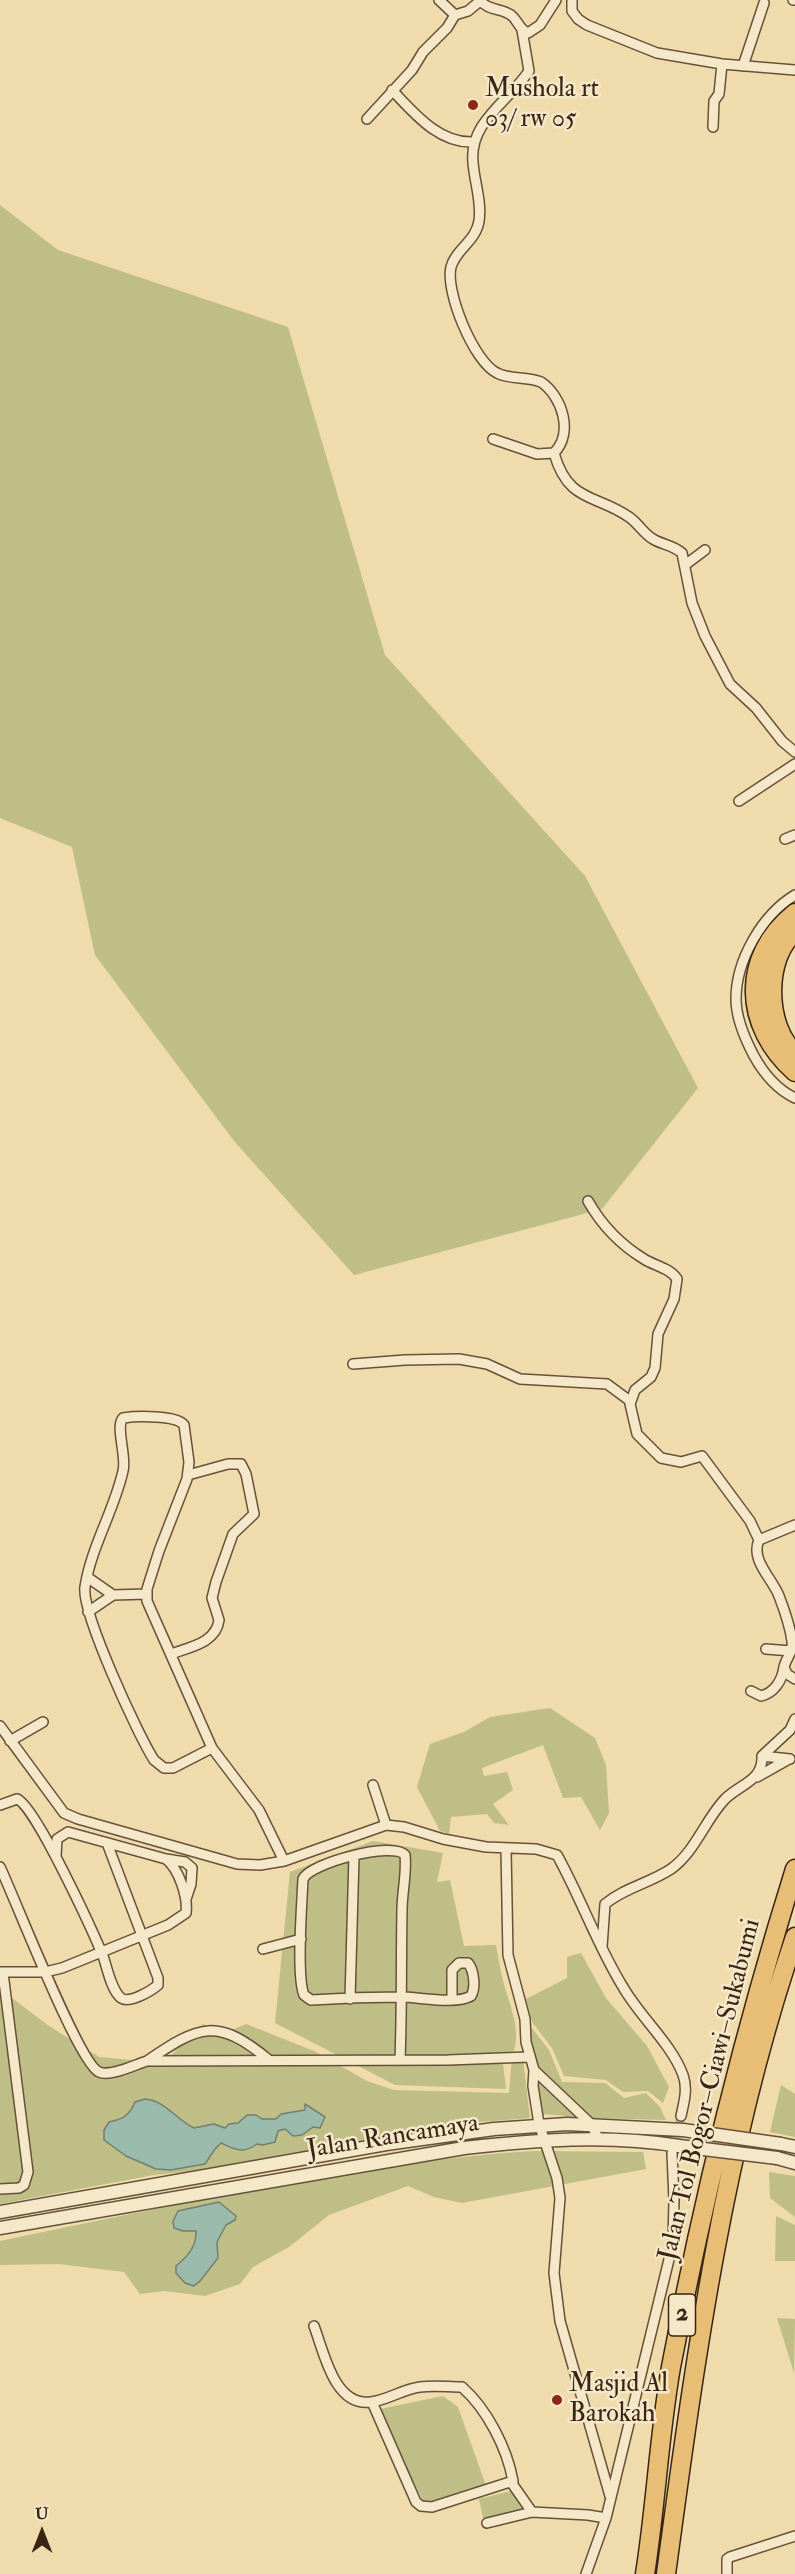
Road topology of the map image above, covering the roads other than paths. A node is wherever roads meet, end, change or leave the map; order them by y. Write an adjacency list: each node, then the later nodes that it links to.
1 (439, 0): 6 (street)
2 (480, 0): 6 (street); 7 (street)
3 (555, 0): 7 (street)
4 (572, 0): 8 (street)
5 (764, 1): 9 (street)
6 (455, 15): 11 (street)
7 (522, 30): 14 (street)
8 (722, 64): 9 (street); 13 (street)
9 (743, 66): 10 (street)
10 (795, 70)
11 (392, 90): 12 (street); 14 (street)
12 (368, 119)
13 (713, 127)
14 (474, 142): 16 (street)
15 (493, 439): 16 (street)
16 (554, 453): 18 (street)
17 (705, 550): 18 (street)
18 (685, 565): 19 (street)
19 (795, 752)
20 (795, 764): 21 (street)
21 (740, 801)
22 (795, 835): 23 (street)
23 (785, 838)
24 (795, 895): 29 (street)
25 (795, 913): 28 (highway)
26 (795, 932): 27 (highway)
27 (795, 1053)
28 (795, 1072)
29 (795, 1098)
30 (588, 1201): 32 (street)
31 (353, 1364): 32 (street)
32 (630, 1401): 35 (street)
33 (188, 1475): 36 (street); 37 (street); 42 (street)
34 (795, 1525): 35 (street)
35 (759, 1540): 41 (street)
36 (87, 1577): 38 (street); 39 (street)
37 (147, 1594): 38 (street); 42 (street)
38 (113, 1595): 39 (street)
39 (88, 1612): 50 (street)
40 (766, 1648): 41 (street)
41 (791, 1651): 43 (street)
42 (171, 1654): 50 (street)
43 (784, 1667): 44 (street); 45 (street)
44 (795, 1679)
45 (751, 1691)
46 (795, 1719): 51 (street)
47 (43, 1722): 49 (street)
48 (0, 1726): 49 (street)
49 (10, 1741): 62 (street)
50 (212, 1748): 62 (street)
51 (762, 1756): 52 (street); 53 (street)
52 (792, 1759): 53 (street)
53 (757, 1777): 70 (street)
54 (373, 1785): 56 (street)
55 (0, 1805): 60 (street)
56 (386, 1825): 58 (street); 62 (street)
57 (107, 1843): 60 (street); 61 (street); 66 (street)
58 (506, 1849): 70 (street); 77 (street)
59 (354, 1856): 68 (street); 74 (street); 75 (street)
60 (56, 1857): 71 (street)
61 (166, 1859): 65 (street); 65 (street)
62 (284, 1861)
63 (0, 1866): 72 (street)
64 (795, 1869): 104 (highway, Jalan Tol Bogor–Ciawi–Sukabumi / 2)
65 (186, 1899): 66 (street)
66 (141, 1934): 71 (street); 71 (street)
67 (795, 1937): 105 (highway, Jalan Tol Bogor–Ciawi–Sukabumi / 2)
68 (301, 1939): 69 (street); 75 (street)
69 (263, 1949)
70 (601, 1950): 82 (street)
71 (102, 1953): 72 (street)
72 (45, 1972): 73 (street); 80 (street)
73 (2, 1973): 92 (street)
74 (401, 1997): 75 (street); 76 (street); 79 (street)
75 (350, 1999)
76 (452, 2000)
77 (530, 2057): 79 (street); 81 (street)
78 (269, 2060): 79 (street); 80 (street); 80 (street)
79 (400, 2060)
80 (147, 2061)
81 (534, 2070): 83 (street); 84 (street)
82 (681, 2116)
83 (540, 2124): 84 (street, Jalan Rancamaya); 85 (street, Jalan Rancamaya); 87 (street)
84 (591, 2124): 86 (street); 89 (street, Jalan Rancamaya, bridge)
85 (505, 2128): 88 (street); 93 (street, Jalan Rancamaya)
86 (598, 2140): 87 (street, Jalan Rancamaya); 90 (street, Jalan Rancamaya)
87 (544, 2141): 88 (street, Jalan Rancamaya); 98 (street)
88 (509, 2143): 94 (street, Jalan Rancamaya)
89 (795, 2147)
90 (675, 2150): 91 (street, Jalan Rancamaya, bridge); 98 (street)
91 (795, 2163)
92 (0, 2189)
93 (0, 2212)
94 (0, 2228)
95 (314, 2326): 96 (street)
96 (372, 2402): 97 (street); 97 (street)
97 (511, 2482): 99 (street)
98 (610, 2496): 100 (street)
99 (532, 2512): 100 (street); 101 (street)
100 (606, 2518): 103 (street)
101 (487, 2523)
102 (795, 2536): 106 (street)
103 (586, 2574)
104 (645, 2574)
105 (666, 2574)
106 (726, 2574)

